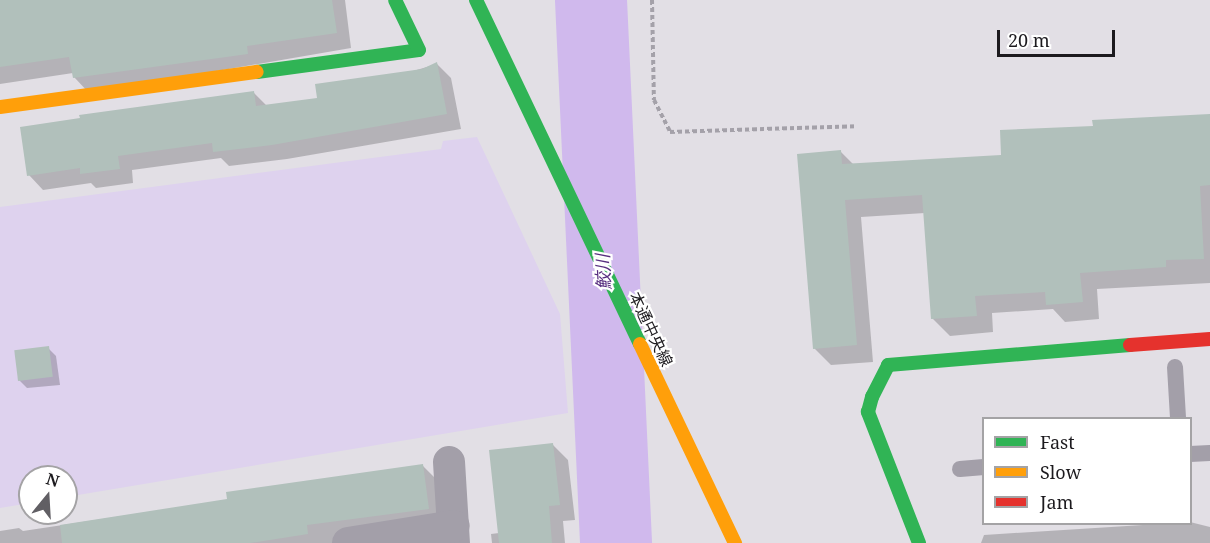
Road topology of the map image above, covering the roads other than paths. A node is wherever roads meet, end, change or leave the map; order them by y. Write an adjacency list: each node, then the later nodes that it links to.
1 (394, 0): 3 (street)
2 (476, 0): 14 (street, 本通中央線)
3 (0, 107)
4 (1210, 339): 15 (street)
5 (1176, 367): 6 (lane)
6 (1178, 417)
7 (1210, 453): 8 (lane)
8 (1192, 454)
9 (449, 462): 12 (street)
10 (982, 467): 11 (lane)
11 (960, 469)
12 (454, 535): 13 (street)
13 (348, 543)
14 (735, 543)
15 (919, 543)

